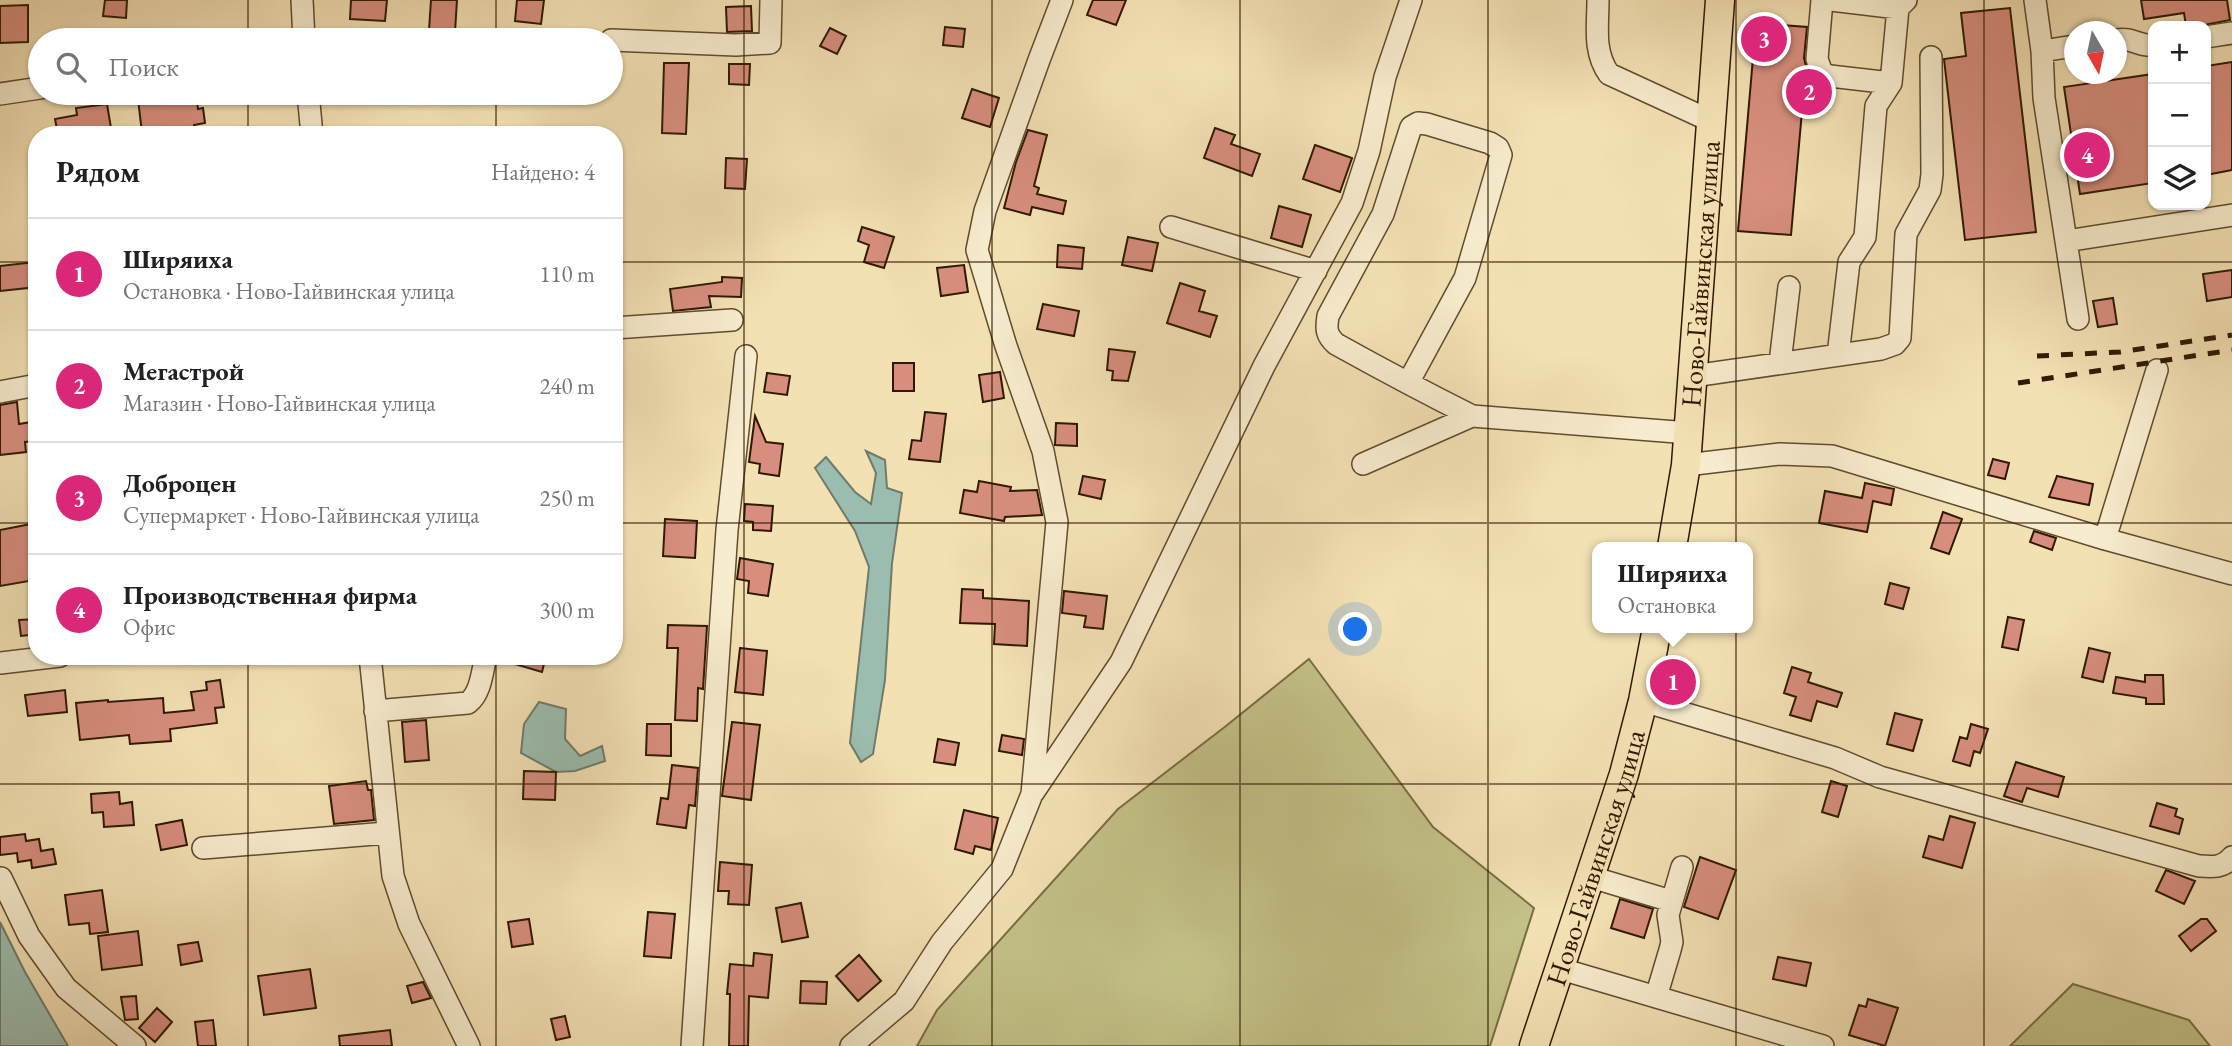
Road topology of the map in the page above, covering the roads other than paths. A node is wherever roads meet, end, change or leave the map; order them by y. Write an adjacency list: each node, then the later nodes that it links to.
1 (302, 0): 11 (street)
2 (771, 0): 15 (street)
3 (1062, 0): 56 (street)
4 (1411, 0): 29 (street)
5 (1598, 0): 24 (street)
6 (1720, 0): 24 (main road, Ново-Гайвинская улица)
7 (1822, 0): 20 (street)
8 (1830, 0): 10 (street)
9 (2035, 0): 18 (street)
10 (1902, 4): 20 (street)
11 (303, 28)
12 (2232, 33): 13 (street)
13 (2211, 36)
14 (2127, 38): 16 (street)
15 (623, 40)
16 (2148, 46)
17 (2064, 48): 18 (street)
18 (2042, 51): 28 (street)
19 (1931, 57): 34 (street)
20 (1891, 83): 34 (street)
21 (28, 90): 22 (street)
22 (0, 94)
23 (309, 105): 25 (street)
24 (1711, 121): 38 (main road, Ново-Гайвинская улица)
25 (311, 126)
26 (2232, 215): 28 (street)
27 (1171, 227): 29 (street)
28 (2066, 241): 31 (street)
29 (1316, 271): 56 (street)
30 (1789, 287): 36 (street)
31 (2078, 319)
32 (732, 320): 33 (street)
33 (623, 327)
34 (1838, 355): 36 (street)
35 (746, 356): 68 (street)
36 (1780, 363): 38 (street)
37 (2157, 370): 46 (street)
38 (1693, 376): 43 (main road, Ново-Гайвинская улица)
39 (1408, 383): 39 (street); 42 (street)
40 (28, 387): 41 (street)
41 (0, 392)
42 (1472, 416): 43 (street); 44 (street)
43 (1689, 433): 45 (main road, Ново-Гайвинская улица)
44 (1363, 464)
45 (1686, 464): 46 (street); 47 (main road, Ново-Гайвинская улица)
46 (2105, 538): 48 (street)
47 (1673, 542)
48 (2232, 574)
49 (1656, 633): 54 (main road, Ново-Гайвинская улица)
50 (28, 660): 51 (street)
51 (0, 663)
52 (367, 665): 55 (street)
53 (484, 665): 55 (street)
54 (1643, 701): 59 (street); 61 (main road, Ново-Гайвинская улица)
55 (375, 711): 57 (street)
56 (1031, 794): 69 (street)
57 (387, 832): 58 (street); 67 (street)
58 (202, 848)
59 (2232, 857)
60 (1682, 867): 63 (street)
61 (1591, 877): 63 (street); 64 (main road, Ново-Гайвинская улица)
62 (1, 878): 66 (street)
63 (1671, 901): 65 (street)
64 (1561, 969): 65 (street); 70 (main road, Ново-Гайвинская улица)
65 (1656, 997): 71 (street)
66 (135, 1046)
67 (469, 1046)
68 (692, 1046)
69 (850, 1046)
70 (1534, 1046)
71 (1823, 1046)

